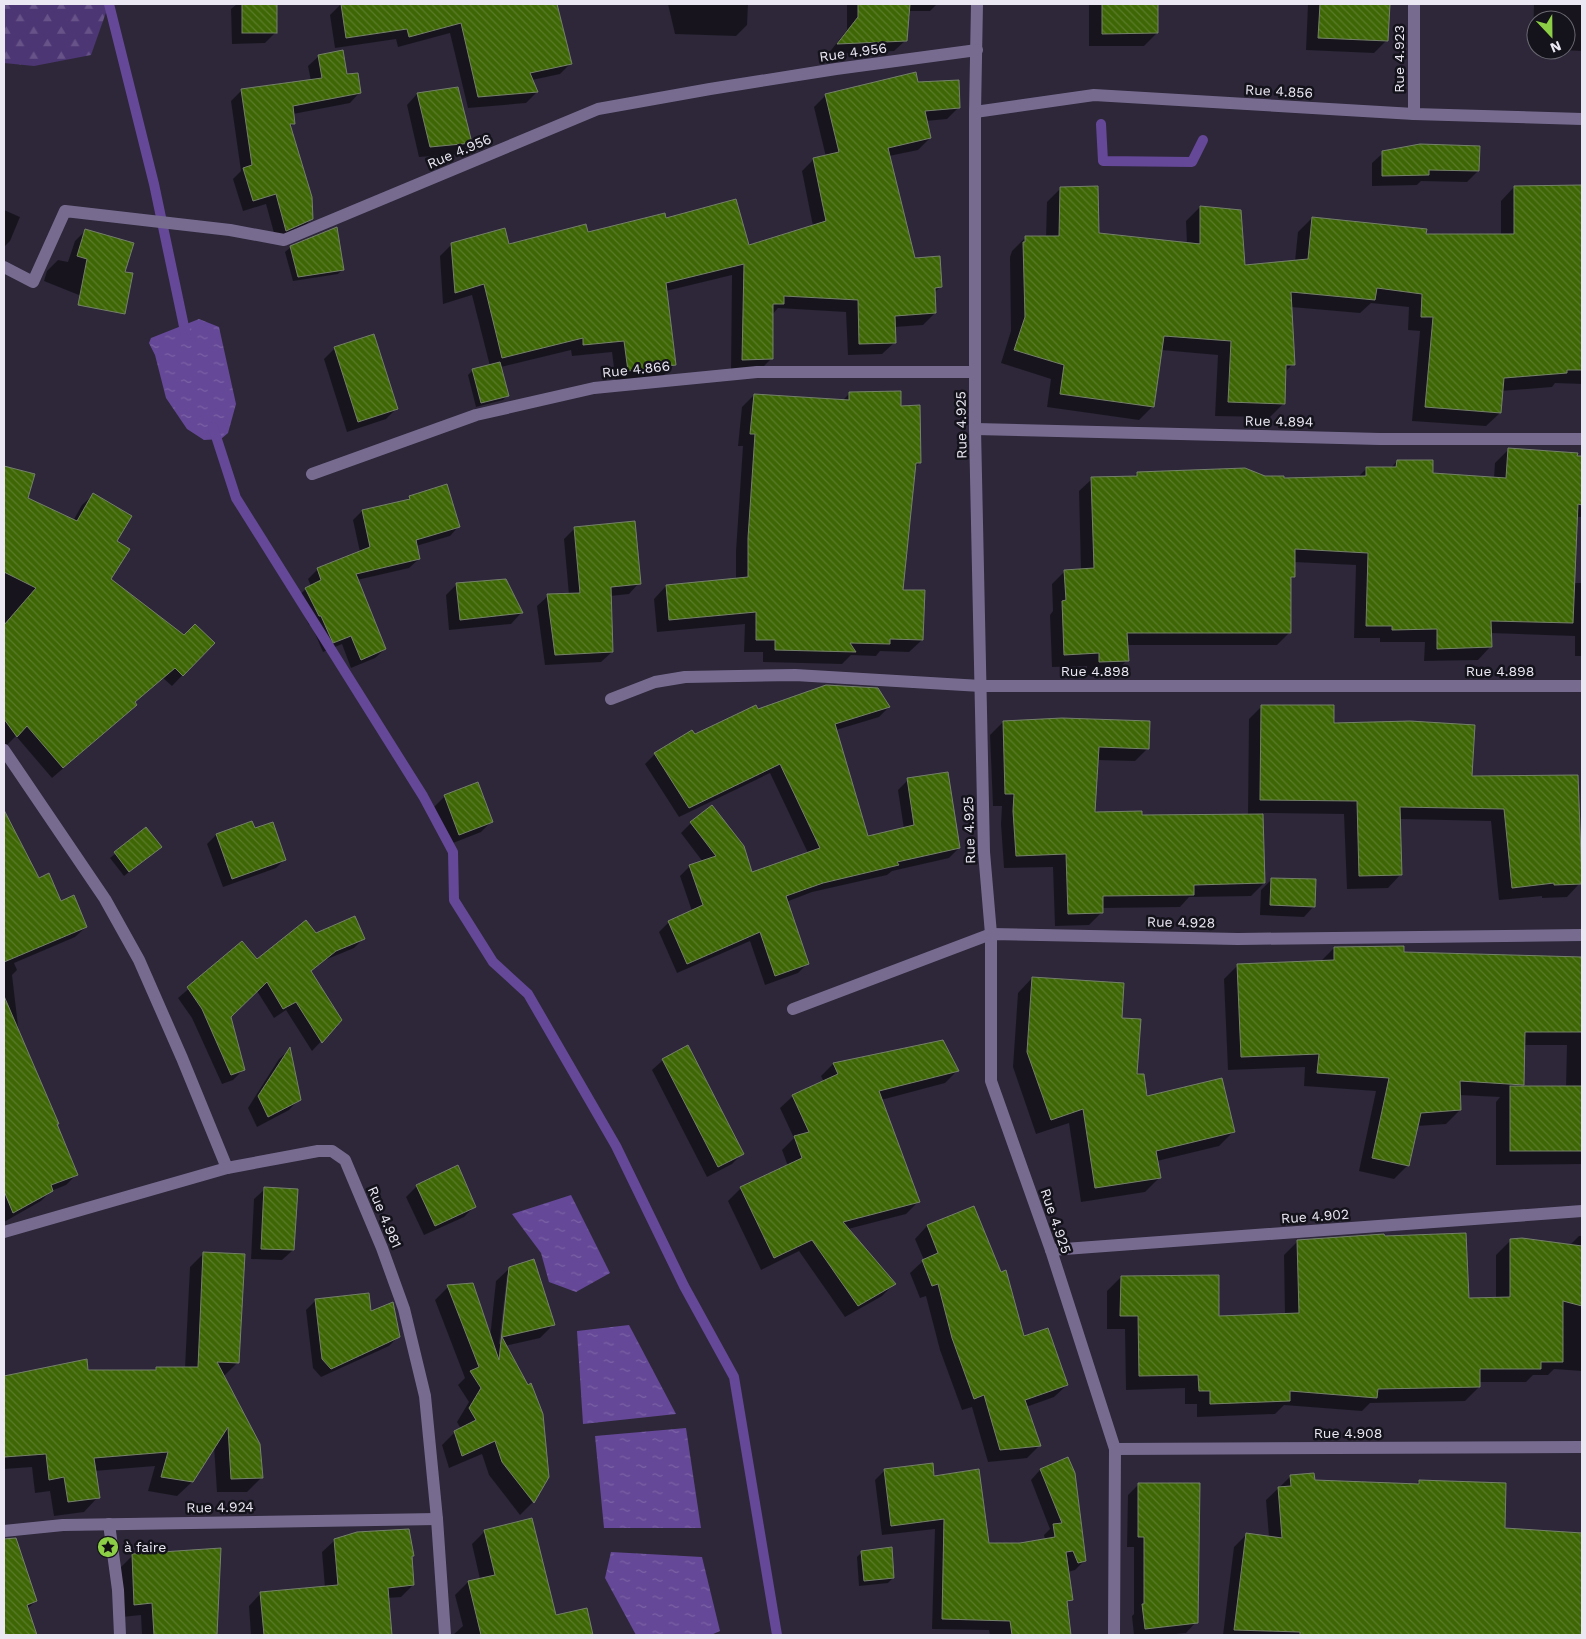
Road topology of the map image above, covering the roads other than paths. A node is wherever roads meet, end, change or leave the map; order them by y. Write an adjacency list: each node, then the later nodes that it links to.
1 (977, 4): 3 (street, Rue 4.925)
2 (1414, 4): 5 (street, Rue 4.923)
3 (977, 50): 4 (street, Rue 4.925); 7 (street, Rue 4.956)
4 (974, 112): 5 (street, Rue 4.856); 8 (street, Rue 4.925)
5 (1414, 114): 6 (street, Rue 4.856)
6 (1582, 119)
7 (4, 267)
8 (975, 372): 9 (street, Rue 4.925); 11 (street, Rue 4.866)
9 (975, 429): 10 (street, Rue 4.894); 12 (street, Rue 4.925)
10 (1582, 439)
11 (312, 474)
12 (981, 686): 13 (street, Rue 4.898); 14 (street, Rue 4.898); 17 (street, Rue 4.925)
13 (1582, 686)
14 (611, 698)
15 (4, 750): 16 (street)
16 (8, 767): 20 (street)
17 (992, 934): 18 (street, Rue 4.928); 19 (street, Rue 4.928); 23 (street, Rue 4.925)
18 (1582, 935)
19 (793, 1009)
20 (227, 1168): 22 (street, Rue 4.981); 26 (street, Rue 4.981)
21 (1582, 1211): 23 (street, Rue 4.902)
22 (4, 1232)
23 (1051, 1250): 25 (street, Rue 4.925)
24 (1582, 1447): 25 (street, Rue 4.908)
25 (1114, 1449): 31 (street, Rue 4.925)
26 (437, 1519): 27 (street, Rue 4.924); 30 (street, Rue 4.981)
27 (109, 1524): 28 (street, Rue 4.924); 29 (street)
28 (4, 1531)
29 (120, 1635)
30 (445, 1635)
31 (1114, 1635)

